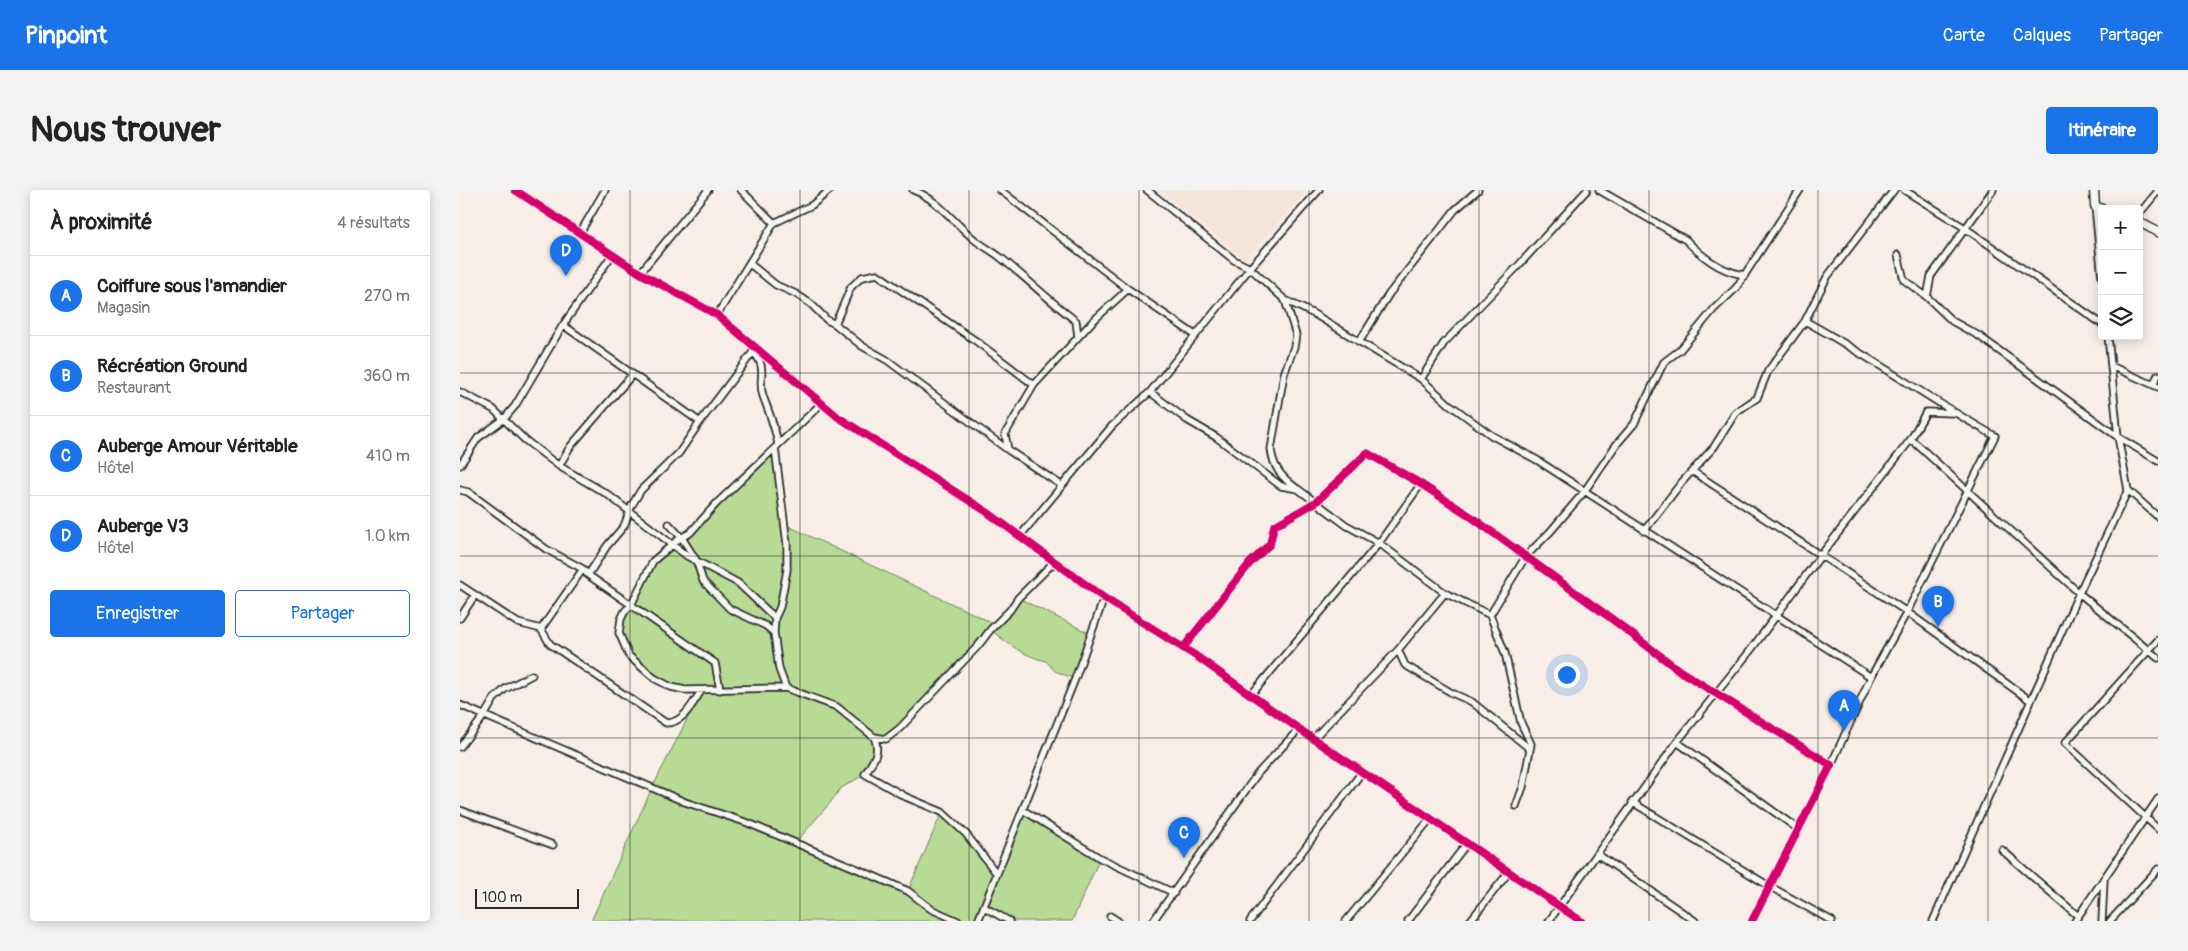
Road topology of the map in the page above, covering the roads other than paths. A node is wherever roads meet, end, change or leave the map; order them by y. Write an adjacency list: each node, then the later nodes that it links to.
1 (515, 190): 25 (street)
2 (604, 190): 25 (street)
3 (708, 190): 30 (street)
4 (741, 190): 21 (street)
5 (830, 190): 21 (street)
6 (913, 190): 41 (street)
7 (1000, 190): 32 (street)
8 (1147, 190): 29 (street)
9 (1319, 190): 29 (street)
10 (1478, 190): 43 (street)
11 (1587, 190): 48 (street)
12 (1599, 190): 31 (street)
13 (1800, 190): 31 (street)
14 (1894, 190): 36 (street)
15 (1904, 190): 23 (street)
16 (1993, 190): 23 (street)
17 (2094, 190): 19 (street)
18 (2158, 191): 20 (street)
19 (2098, 208)
20 (2143, 209)
21 (774, 222): 28 (street)
22 (2143, 224): 24 (street)
23 (1965, 228): 33 (street); 37 (street)
24 (2158, 232)
25 (580, 233): 26 (street)
26 (612, 254): 30 (street); 39 (street)
27 (1898, 255): 33 (street)
28 (750, 264): 35 (street); 38 (street)
29 (1250, 268): 34 (street); 40 (street)
30 (640, 273): 35 (street)
31 (1744, 275): 70 (street)
32 (1128, 289): 40 (street); 41 (street)
33 (1927, 297): 57 (street)
34 (1285, 300): 43 (street); 67 (street)
35 (717, 315): 44 (street)
36 (1805, 321): 54 (street); 64 (street)
37 (2098, 321)
38 (835, 324): 49 (street); 60 (street)
39 (563, 325): 46 (street); 55 (street)
40 (1195, 335): 52 (street)
41 (1078, 338): 49 (street)
42 (2108, 340): 45 (street)
43 (1359, 342): 48 (street)
44 (754, 350): 53 (street); 56 (street); 59 (street)
45 (2111, 366): 50 (street); 57 (street)
46 (632, 375): 56 (street); 63 (street)
47 (2158, 375): 50 (street)
48 (1421, 379): 70 (street)
49 (1034, 385): 60 (street)
50 (2155, 386)
51 (460, 392): 55 (street)
52 (1150, 392): 66 (street); 67 (street)
53 (821, 404): 59 (street); 77 (street)
54 (1954, 413): 58 (street); 71 (street)
55 (504, 419): 62 (street); 63 (street)
56 (700, 422): 73 (street)
57 (2118, 437): 61 (street); 69 (street)
58 (1911, 439): 71 (street); 81 (street)
59 (777, 446): 78 (street); 97 (street)
60 (1008, 450): 66 (street)
61 (2158, 460)
62 (460, 465)
63 (559, 466): 73 (street)
64 (1692, 471): 76 (street); 81 (street)
65 (1422, 484): 72 (street); 79 (street); 82 (street)
66 (1061, 485): 77 (street)
67 (1298, 489): 72 (street)
68 (460, 490): 85 (street)
69 (2128, 490): 74 (street); 88 (street)
70 (1584, 492): 76 (street); 82 (street)
71 (1968, 492): 88 (street); 93 (street)
72 (1316, 502): 79 (street); 101 (street)
73 (629, 512): 80 (street); 86 (street)
74 (2158, 517)
75 (669, 524): 78 (street)
76 (1644, 531): 95 (street)
77 (1020, 536): 84 (street)
78 (682, 538): 80 (street); 83 (street)
79 (1378, 543): 89 (street); 111 (street)
80 (673, 544): 83 (street); 92 (street)
81 (1821, 555): 93 (street); 95 (street)
82 (1526, 556): 94 (street); 110 (street)
83 (696, 560): 97 (street); 99 (street)
84 (1056, 563): 91 (street); 116 (street)
85 (583, 569): 86 (street); 98 (street)
86 (588, 575): 92 (street)
87 (460, 585): 90 (street)
88 (2079, 592): 103 (street); 112 (street)
89 (1445, 593): 94 (street); 102 (street)
90 (475, 595): 96 (street); 98 (street)
91 (1104, 598): 101 (street); 127 (street)
92 (631, 605): 108 (street); 109 (street)
93 (1907, 612): 106 (street); 112 (street)
94 (1490, 615): 120 (street)
95 (1776, 615): 106 (street); 110 (street)
96 (460, 618)
97 (775, 618): 99 (street)
98 (541, 629): 108 (street)
99 (774, 633): 107 (street)
100 (2158, 640): 103 (street)
101 (1183, 648): 111 (street)
102 (1398, 650): 117 (street); 120 (street)
103 (2149, 651): 104 (street); 129 (street)
104 (2158, 658)
105 (532, 675): 114 (street)
106 (1871, 677): 121 (street)
107 (786, 688): 109 (street); 116 (street)
108 (702, 690): 109 (street)
109 (720, 690)
110 (1717, 693): 118 (street); 121 (street)
111 (1251, 695): 115 (street)
112 (2031, 701): 160 (street)
113 (460, 705): 114 (street)
114 (484, 716): 119 (street); 147 (street)
115 (1299, 729): 117 (street); 141 (street)
116 (874, 737): 138 (street)
117 (1313, 739): 122 (street)
118 (1677, 742): 124 (street); 130 (street)
119 (460, 748)
120 (1530, 749): 125 (street)
121 (1831, 765): 130 (street)
122 (1362, 772): 128 (street); 152 (street)
123 (2158, 799): 129 (street)
124 (1632, 802): 135 (street); 140 (street)
125 (1516, 806)
126 (460, 810): 133 (street)
127 (1023, 810): 138 (street); 141 (street)
128 (1431, 818): 132 (street); 146 (street)
129 (2145, 818): 131 (street); 139 (street)
130 (1798, 829): 140 (street)
131 (2158, 829)
132 (1467, 843): 137 (street); 153 (street)
133 (553, 845)
134 (2002, 850): 145 (street)
135 (1597, 854): 143 (street); 157 (street)
136 (2158, 869): 162 (street)
137 (1509, 872): 143 (street); 154 (street)
138 (998, 874): 142 (street)
139 (2104, 879): 145 (street); 161 (street)
140 (1769, 886): 158 (street); 159 (street)
141 (1174, 893): 151 (street)
142 (984, 907): 148 (street); 149 (street)
143 (1560, 907): 155 (street); 156 (street)
144 (1110, 916): 150 (street)
145 (2077, 918)
146 (1349, 920)
147 (958, 921)
148 (978, 921)
149 (1009, 921)
150 (1118, 921)
151 (1153, 921)
152 (1250, 921)
153 (1408, 921)
154 (1470, 921)
155 (1549, 921)
156 (1581, 921)
157 (1695, 921)
158 (1752, 921)
159 (1832, 921)
160 (1932, 921)
161 (2102, 921)
162 (2110, 921)

